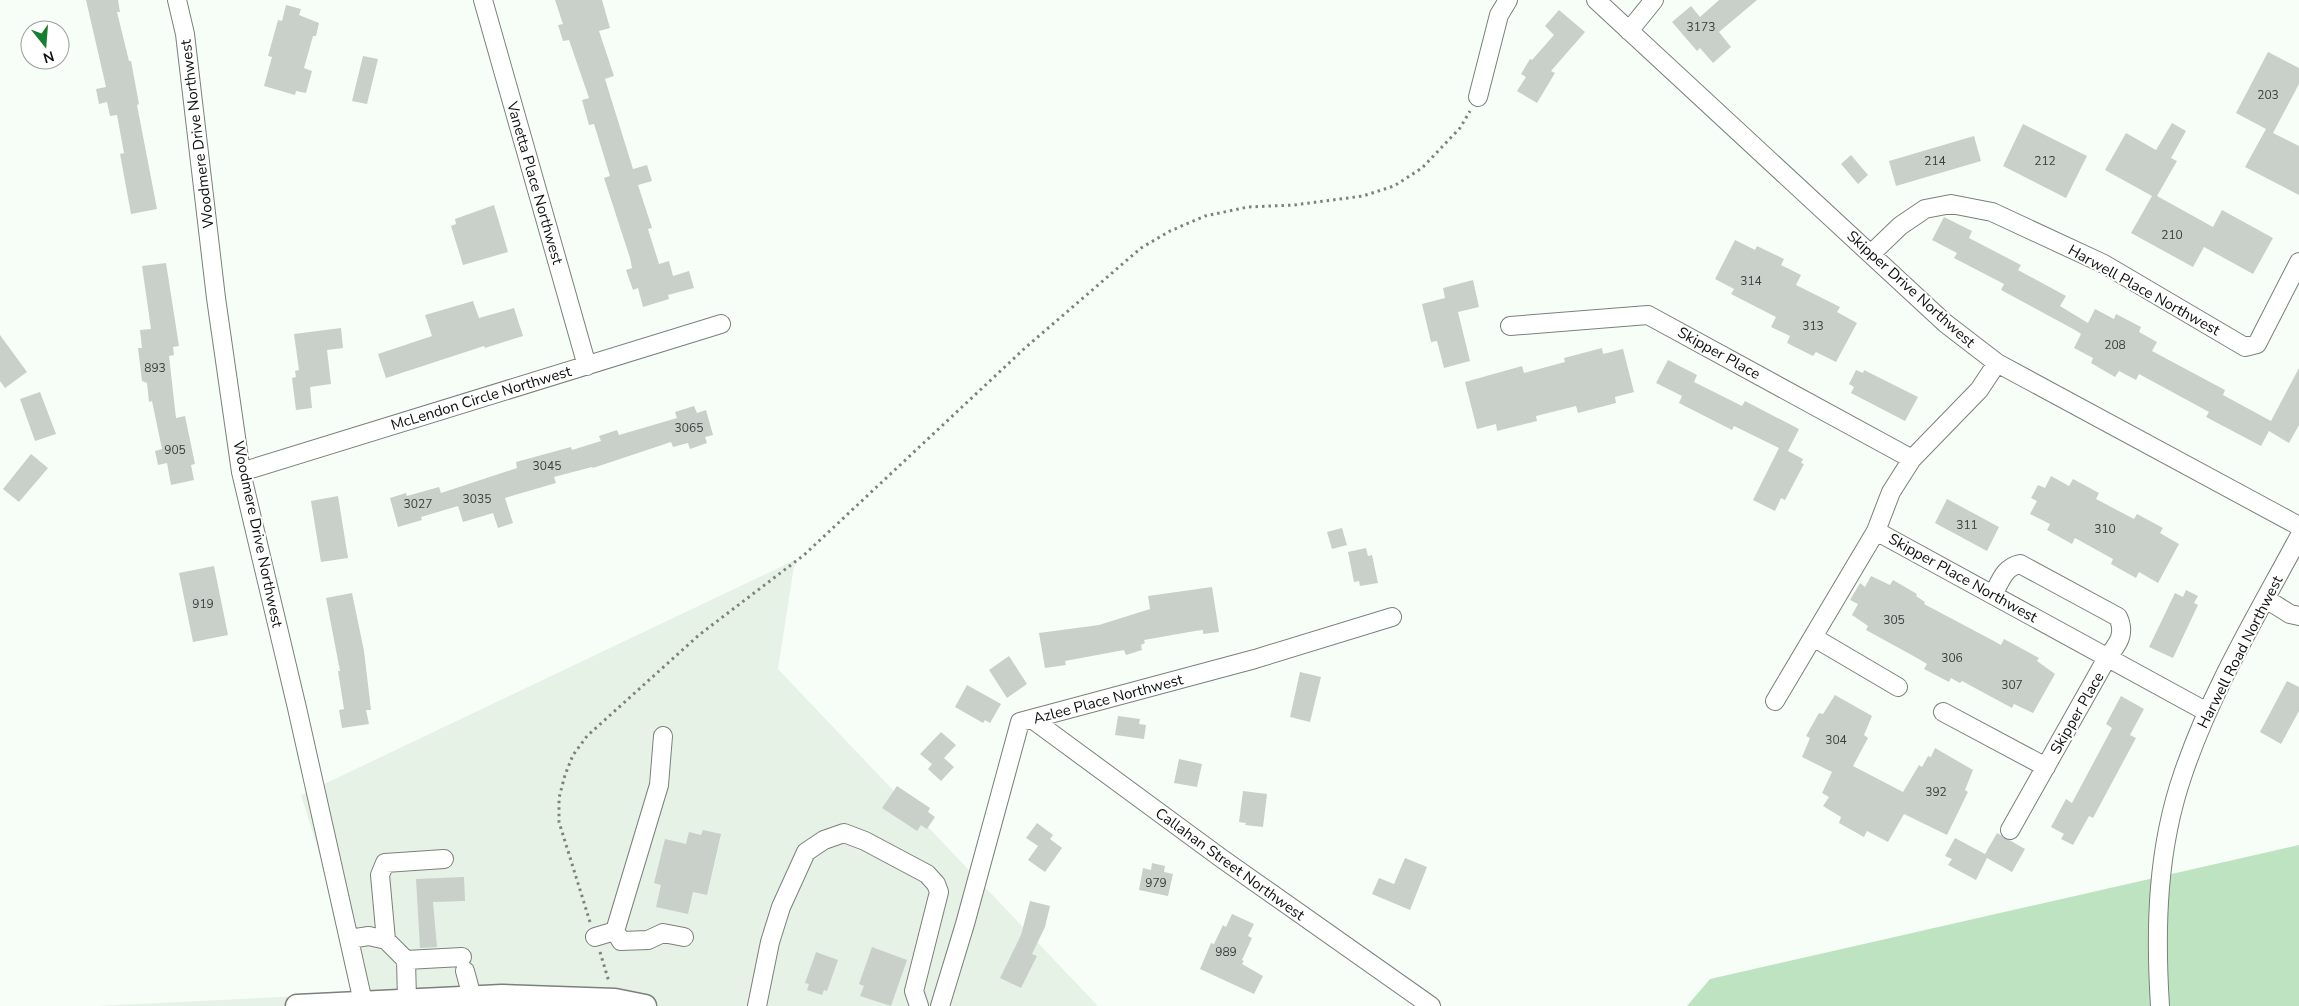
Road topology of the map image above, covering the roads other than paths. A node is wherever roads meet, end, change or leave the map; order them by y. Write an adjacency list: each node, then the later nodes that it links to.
1 (177, 0): 15 (street, Woodmere Drive Northwest)
2 (484, 0): 13 (street, Vanetta Place Northwest)
3 (1508, 0): 7 (street)
4 (1596, 0): 6 (street, Skipper Drive Northwest)
5 (1654, 0): 6 (street)
6 (1629, 30): 8 (street, Skipper Drive Northwest)
7 (1478, 97)
8 (1871, 254): 9 (street, Harwell Place Northwest); 12 (street, Skipper Drive Northwest)
9 (2299, 262)
10 (721, 324): 13 (street, McLendon Circle Northwest)
11 (1510, 326): 14 (street, Skipper Place)
12 (1997, 363): 14 (street, Skipper Place Northwest); 16 (street, Skipper Drive Northwest)
13 (587, 366): 15 (street, McLendon Circle Northwest)
14 (1912, 459): 17 (street, Skipper Place Northwest)
15 (241, 472): 37 (street, Woodmere Drive Northwest)
16 (2299, 526)
17 (1876, 531): 19 (street, Skipper Place Northwest); 23 (street)
18 (2299, 537): 20 (street, Harwell Road Northwest)
19 (1993, 595): 24 (street, Skipper Place Northwest); 24 (street, Skipper Place)
20 (2266, 599): 21 (street); 28 (street, Harwell Road Northwest)
21 (2299, 616)
22 (1392, 617): 29 (street, Azlee Place Northwest)
23 (1814, 637): 25 (street); 26 (street)
24 (2108, 658): 28 (street, Skipper Place Northwest); 31 (street, Skipper Place)
25 (1898, 687)
26 (1775, 701)
27 (1943, 712): 31 (street, Skipper Place)
28 (2206, 712): 49 (street, Harwell Road Northwest)
29 (1032, 719): 47 (street, Azlee Place Northwest); 48 (street, Callahan Street Northwest)
30 (663, 736): 34 (street)
31 (2046, 767): 32 (street, Skipper Place)
32 (2010, 830)
33 (444, 859): 38 (street)
34 (614, 931): 35 (street); 36 (street)
35 (595, 937)
36 (684, 937)
37 (349, 939): 38 (street); 42 (street, Woodmere Drive Northwest)
38 (386, 940): 39 (street)
39 (406, 960): 40 (street); 41 (street)
40 (472, 997): 41 (main road); 44 (main road)
41 (407, 1000): 42 (main road)
42 (363, 1002): 43 (main road)
43 (297, 1006)
44 (645, 1006)
45 (757, 1006): 46 (street)
46 (919, 1006)
47 (940, 1006)
48 (1430, 1006)
49 (2160, 1006)

